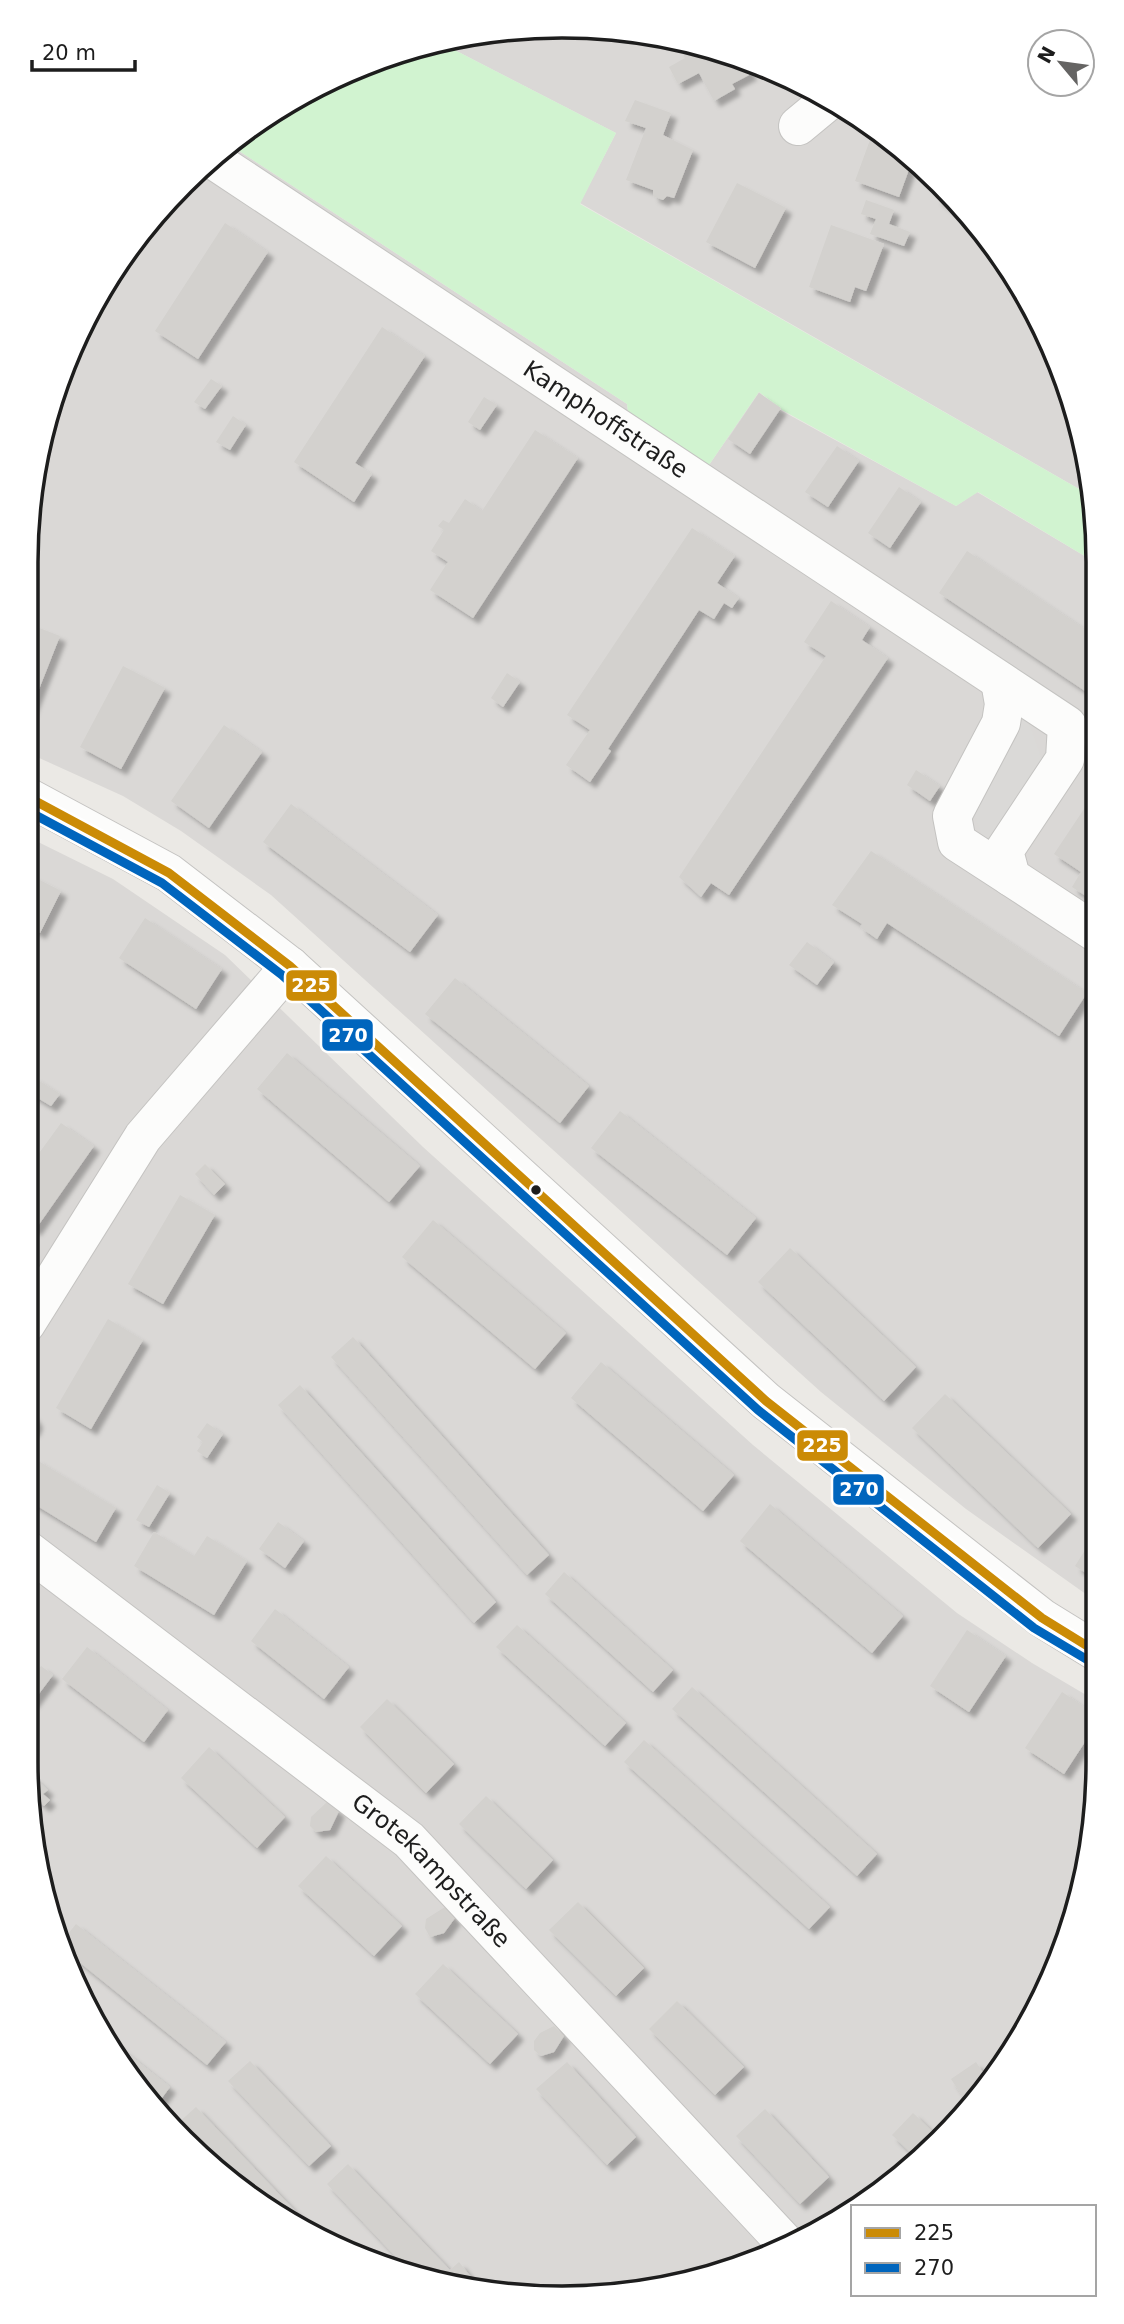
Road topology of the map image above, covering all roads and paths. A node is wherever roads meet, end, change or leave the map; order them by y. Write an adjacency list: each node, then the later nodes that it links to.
1 (821, 107): 2 (street)
2 (798, 126)
3 (221, 165): 4 (street, Kamphoffstraße)
4 (1000, 681): 6 (street); 6 (street, Kamphoffstraße)
5 (38, 802): 8 (street)
6 (1011, 877): 7 (street)
7 (1086, 926)
8 (290, 966): 9 (street); 11 (street)
9 (38, 1305)
10 (38, 1558): 12 (street, Grotekampstraße)
11 (1086, 1645)
12 (780, 2238)

